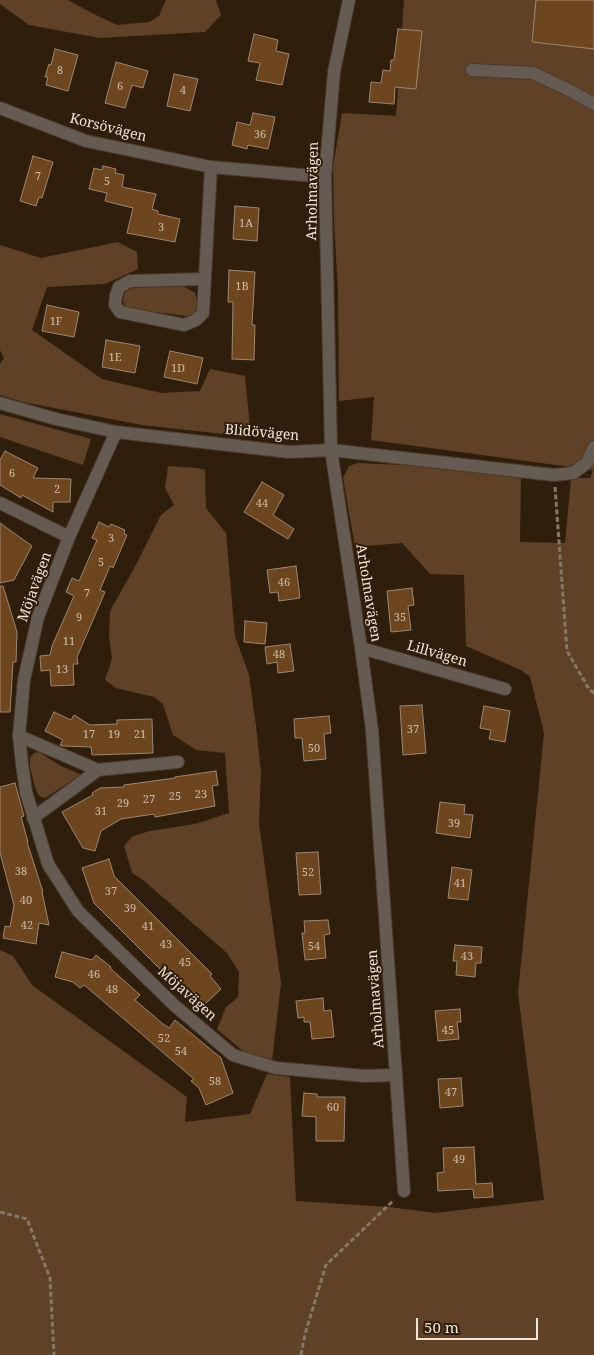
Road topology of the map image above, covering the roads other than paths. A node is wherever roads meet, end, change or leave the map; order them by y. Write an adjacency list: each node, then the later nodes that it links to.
1 (349, 0): 6 (street, Arholmavägen)
2 (472, 70): 3 (street)
3 (594, 104)
4 (0, 108): 5 (street, Korsövägen)
5 (211, 167): 6 (street, Korsövägen); 7 (street)
6 (325, 177): 11 (street, Arholmavägen)
7 (204, 279): 7 (street)
8 (0, 403): 9 (street, Blidövägen)
9 (116, 432): 11 (street, Blidövägen); 13 (street, Möjavägen)
10 (594, 447): 11 (street, Blidövägen)
11 (331, 450): 14 (street, Arholmavägen)
12 (0, 503): 13 (street)
13 (69, 537): 16 (street, Möjavägen)
14 (361, 648): 15 (street, Lillvägen); 20 (street, Arholmavägen)
15 (505, 689)
16 (19, 736): 18 (street); 19 (street, Möjavägen)
17 (178, 762): 18 (street)
18 (98, 770): 19 (street)
19 (33, 818): 20 (street, Möjavägen)
20 (396, 1075): 21 (street, Arholmavägen)
21 (404, 1191)

